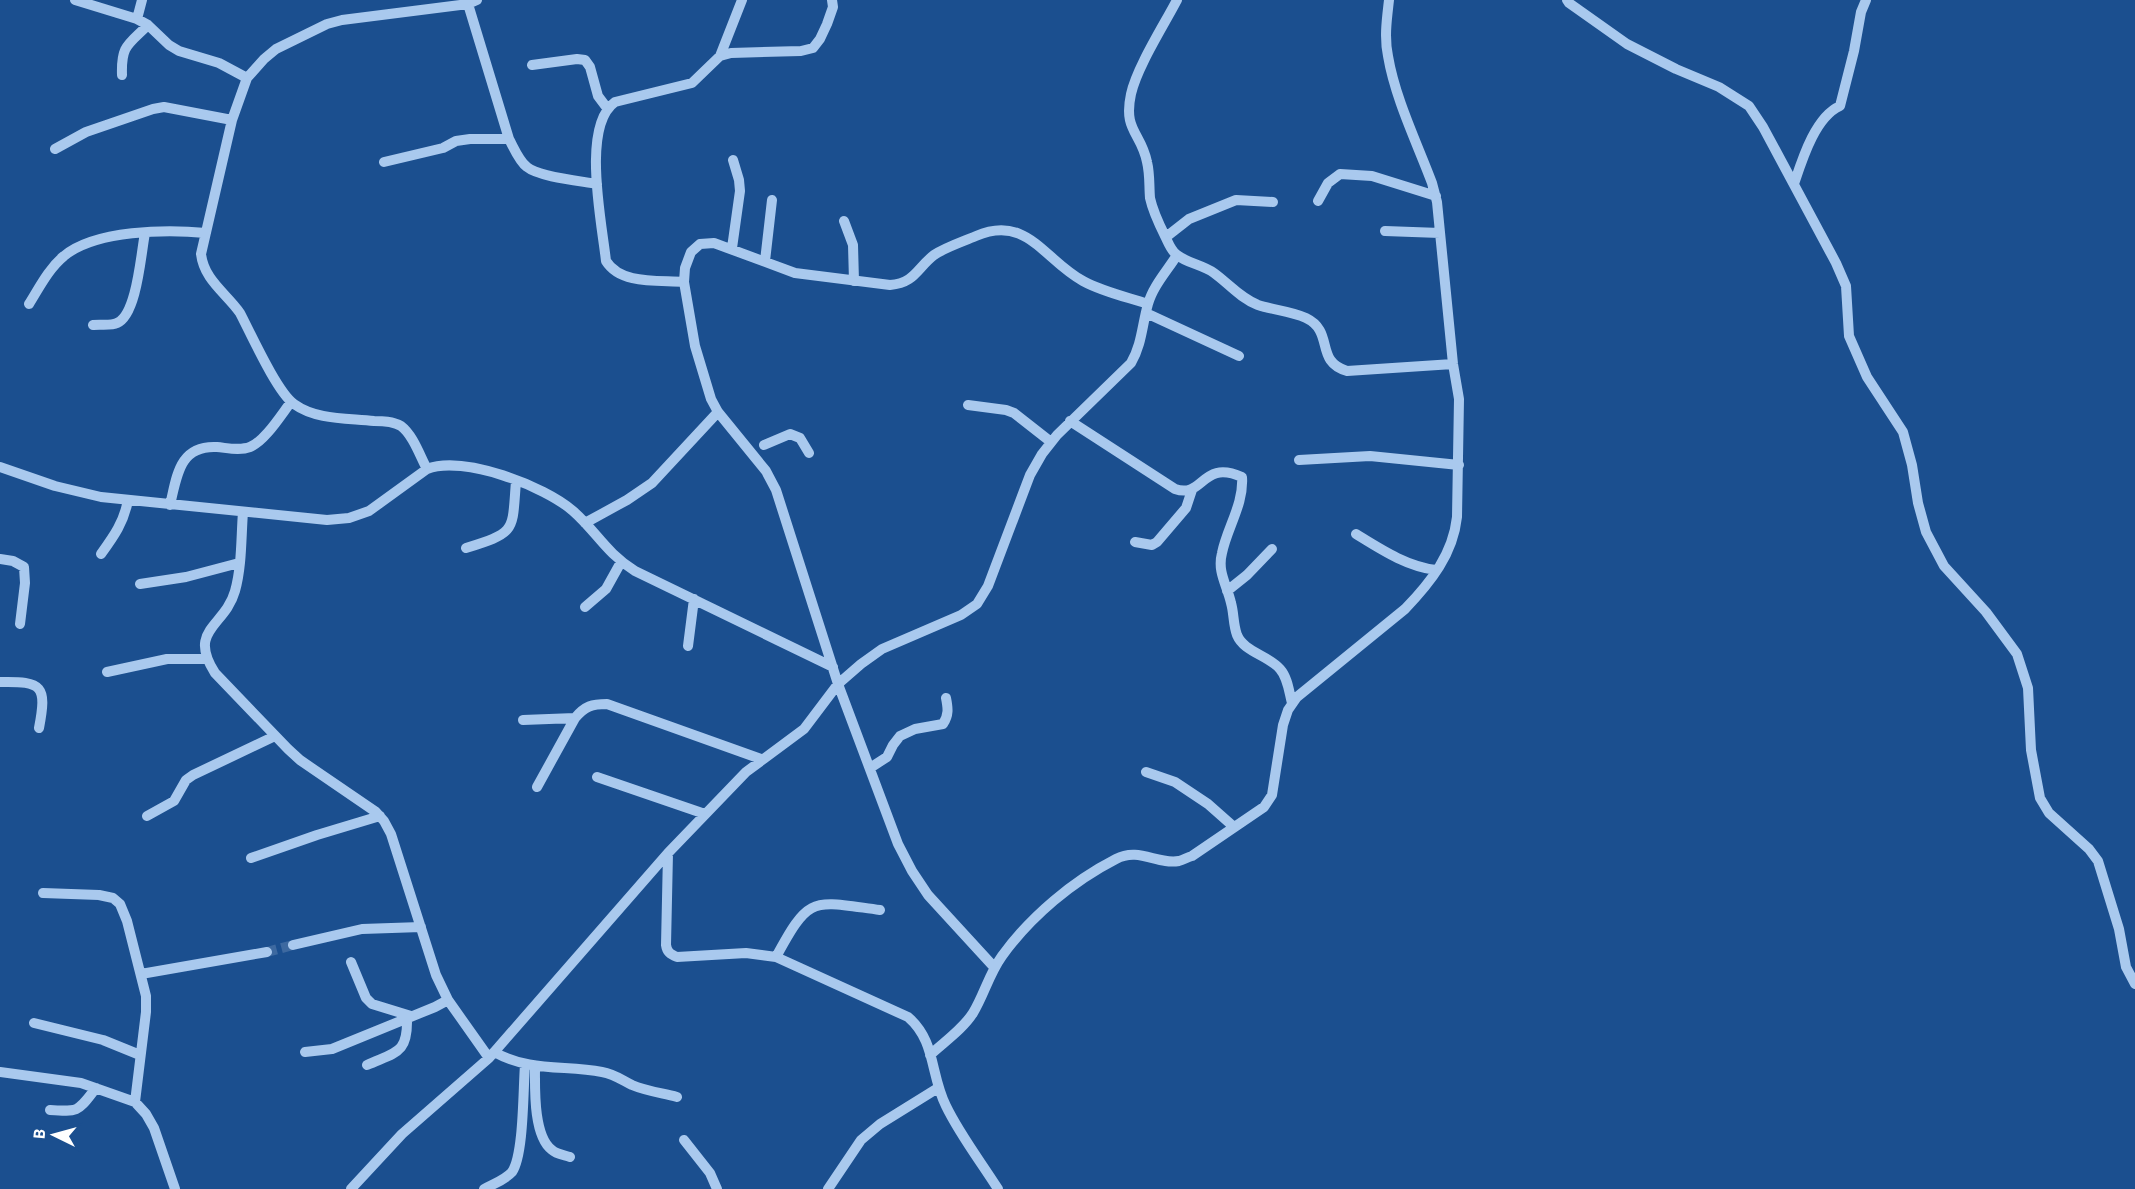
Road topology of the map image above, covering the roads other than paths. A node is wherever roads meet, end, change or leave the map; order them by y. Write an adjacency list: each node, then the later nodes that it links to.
1 (75, 0): 10 (street)
2 (142, 0): 10 (street)
3 (742, 0): 11 (street)
4 (832, 0): 11 (street)
5 (1177, 0): 32 (street)
6 (1389, 0): 23 (street)
7 (1567, 0): 22 (street)
8 (1866, 0): 22 (street)
9 (473, 2): 14 (street); 17 (street)
10 (142, 22): 13 (street); 14 (street)
11 (720, 56): 15 (street)
12 (532, 65): 15 (street)
13 (122, 75)
14 (247, 78): 16 (street)
15 (607, 108): 21 (street)
16 (232, 120): 18 (street); 30 (street)
17 (509, 139): 20 (street); 21 (street)
18 (56, 148)
19 (733, 160): 33 (street)
20 (384, 162)
21 (597, 184): 37 (street)
22 (1794, 184): 106 (street)
23 (1436, 196): 25 (street); 31 (street)
24 (772, 200): 35 (street)
25 (1318, 201)
26 (1273, 202): 32 (street)
27 (844, 221): 36 (street)
28 (1385, 231): 31 (street)
29 (145, 233): 30 (street); 38 (street); 40 (street)
30 (206, 233): 43 (street)
31 (1440, 233): 42 (street)
32 (1166, 237): 34 (street)
33 (732, 248): 35 (street); 37 (street)
34 (1177, 255): 39 (street); 42 (street)
35 (765, 261): 36 (street)
36 (854, 281): 39 (street)
37 (684, 282): 45 (street)
38 (29, 304)
39 (1147, 309): 41 (street); 46 (street)
40 (93, 325)
41 (1239, 356)
42 (1453, 364): 51 (street)
43 (291, 402): 53 (street); 57 (street)
44 (968, 405): 47 (street)
45 (718, 412): 48 (street); 59 (street)
46 (1071, 421): 47 (street); 55 (street)
47 (1051, 442): 79 (street)
48 (757, 448): 49 (street); 76 (street)
49 (809, 453)
50 (1299, 460): 51 (street)
51 (1459, 465): 68 (street)
52 (0, 467): 56 (street)
53 (427, 469): 54 (street); 58 (street)
54 (516, 481): 59 (street); 62 (street)
55 (1192, 490): 61 (street); 70 (street)
56 (128, 500): 57 (street); 64 (street)
57 (170, 504): 58 (street)
58 (243, 512): 67 (street)
59 (585, 523): 66 (street)
60 (1356, 534): 68 (street)
61 (1135, 542)
62 (466, 548)
63 (1272, 549): 70 (street)
64 (101, 554)
65 (0, 559): 73 (street)
66 (621, 562): 71 (street); 72 (street)
67 (239, 563): 69 (street); 75 (street)
68 (1436, 570): 81 (street)
69 (140, 584)
70 (1227, 591): 81 (street)
71 (694, 599): 74 (street); 76 (street)
72 (585, 607)
73 (20, 624)
74 (688, 646)
75 (207, 659): 77 (street); 85 (street)
76 (833, 667): 79 (street)
77 (107, 672)
78 (0, 682): 84 (street)
79 (838, 684): 86 (street); 87 (street)
80 (945, 698): 87 (street)
81 (1292, 704): 94 (street)
82 (574, 718): 83 (street); 86 (street); 90 (street)
83 (523, 720)
84 (39, 728)
85 (275, 736): 92 (street); 93 (street)
86 (761, 759): 91 (street)
87 (870, 768): 104 (street)
88 (1146, 772): 94 (street)
89 (597, 777): 91 (street)
90 (537, 788)
91 (705, 814): 95 (street)
92 (147, 816)
93 (380, 816): 96 (street); 99 (street)
94 (1234, 827): 104 (street)
95 (668, 853): 102 (street); 112 (street)
96 (251, 858)
97 (43, 893): 105 (street)
98 (880, 910): 102 (street)
99 (421, 927): 100 (street); 107 (street)
100 (293, 945)
101 (267, 952): 105 (street)
102 (776, 957): 113 (street)
103 (351, 962): 108 (street)
104 (994, 967): 113 (street)
105 (141, 974): 111 (street)
106 (2135, 984)
107 (448, 1000): 108 (street); 112 (street)
108 (409, 1017): 110 (street); 114 (street)
109 (34, 1023): 111 (street)
110 (305, 1052)
111 (141, 1055): 120 (street)
112 (491, 1055): 115 (street); 125 (street)
113 (930, 1055): 118 (street)
114 (367, 1065)
115 (530, 1065): 119 (street); 123 (street); 126 (street)
116 (0, 1072): 117 (street)
117 (96, 1088): 120 (street); 121 (street)
118 (938, 1088): 128 (street); 129 (street)
119 (677, 1097)
120 (135, 1102): 124 (street)
121 (50, 1110)
122 (684, 1140): 127 (street)
123 (570, 1157)
124 (175, 1189)
125 (351, 1189)
126 (484, 1189)
127 (717, 1189)
128 (828, 1189)
129 (998, 1189)

